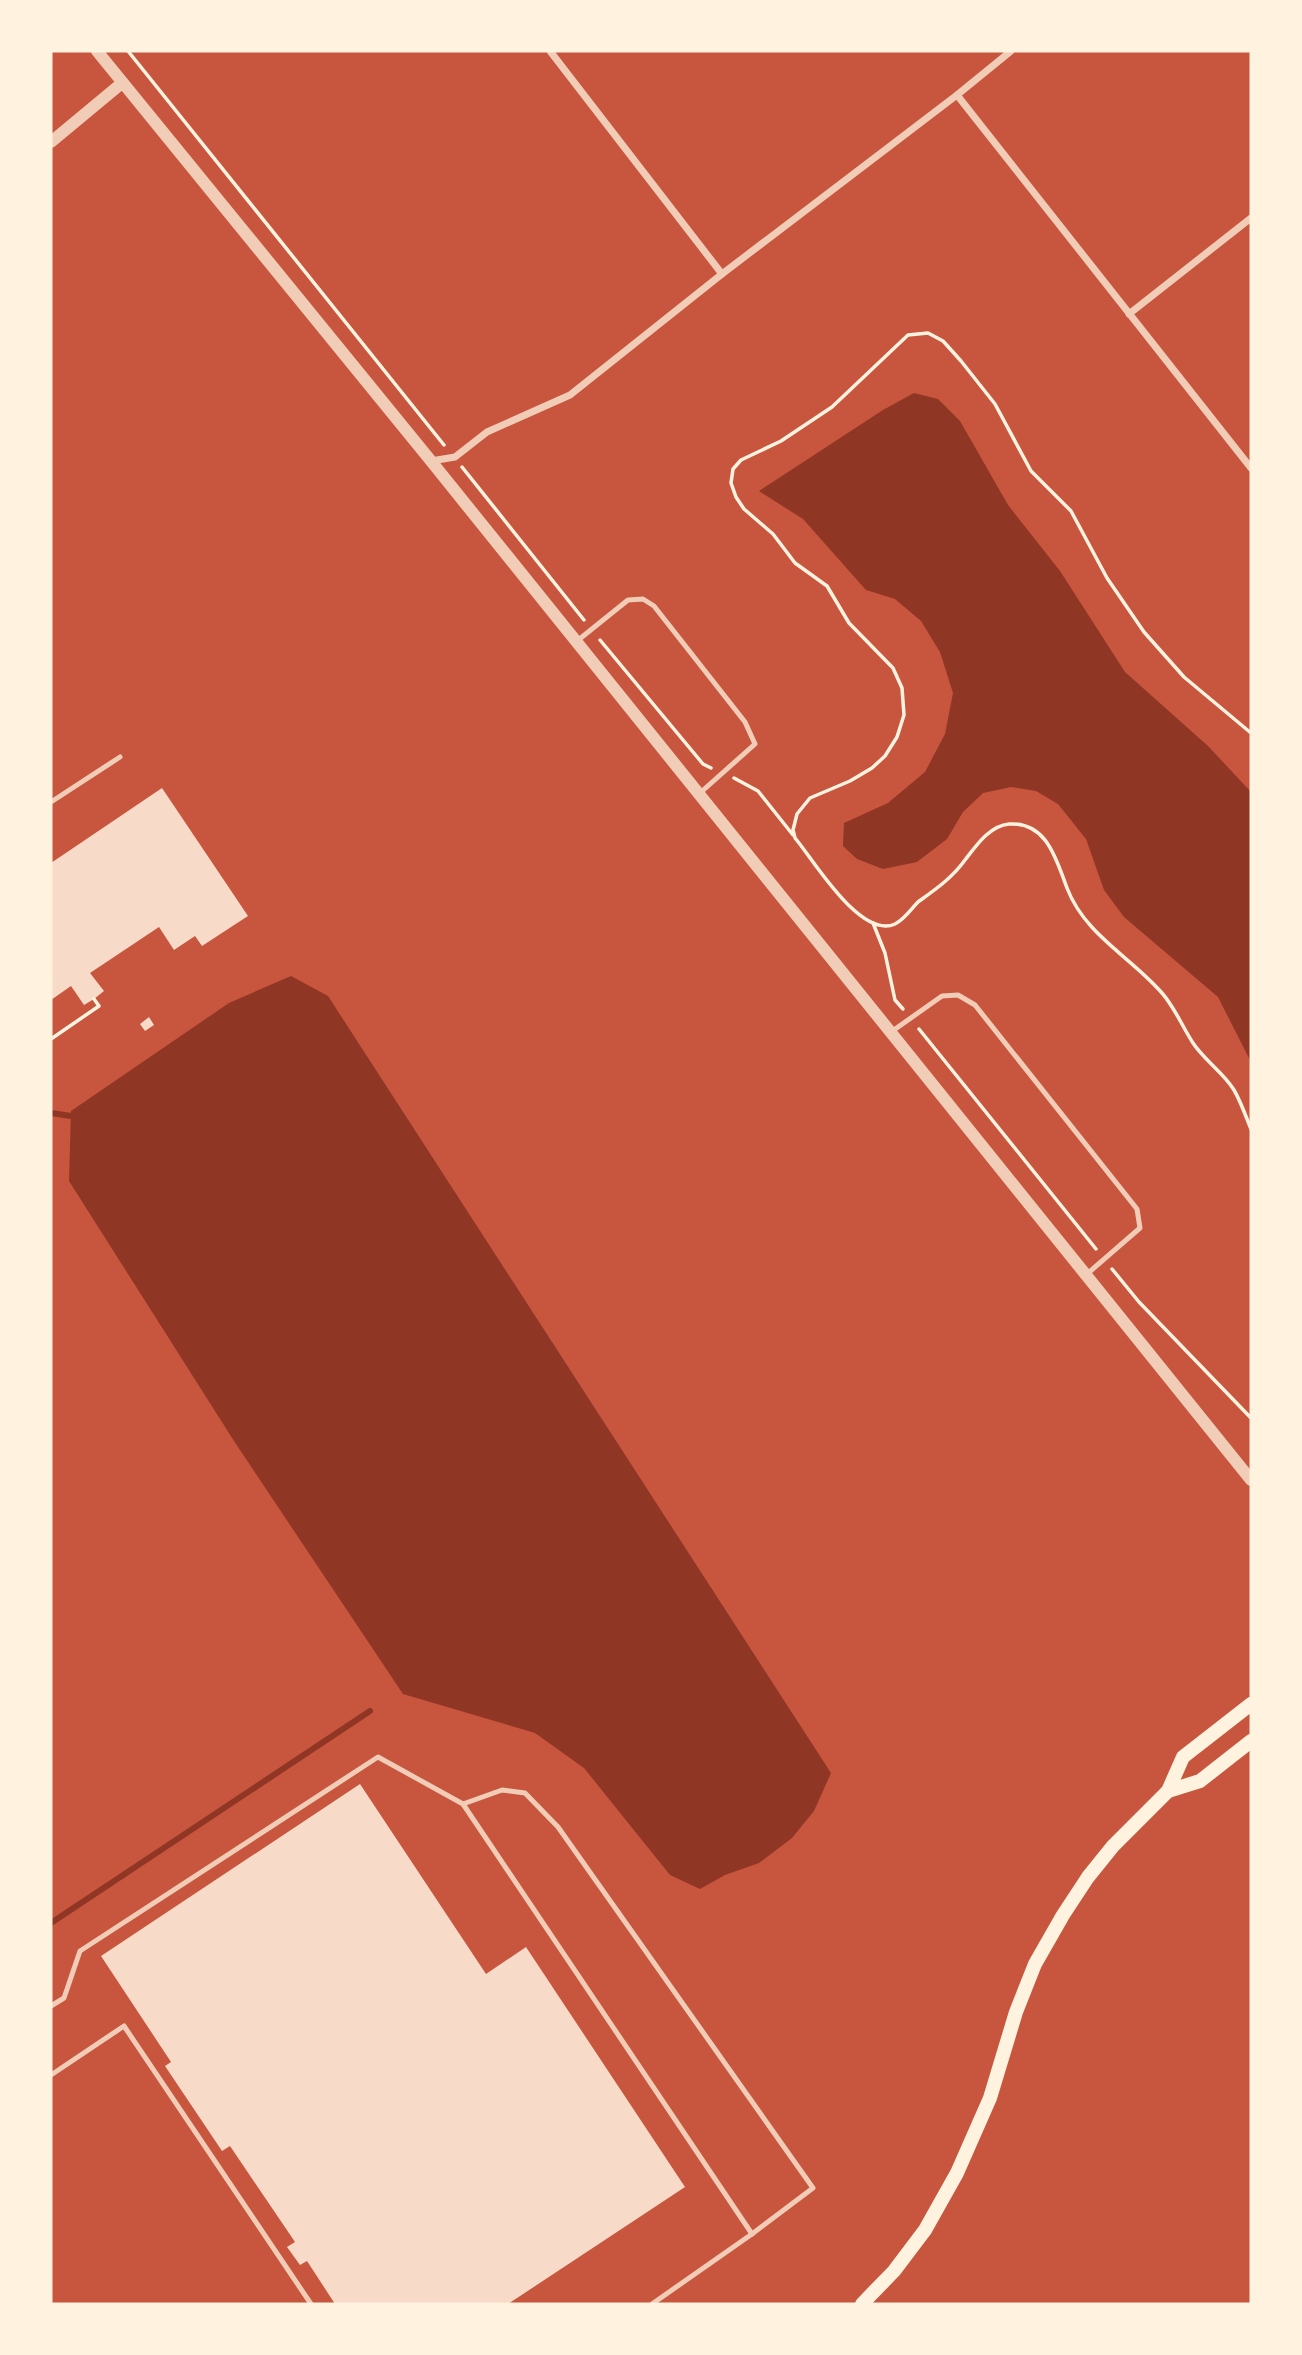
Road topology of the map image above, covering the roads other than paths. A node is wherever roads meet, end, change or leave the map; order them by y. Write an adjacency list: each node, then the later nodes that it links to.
1 (96, 51): 5 (street)
2 (562, 51): 4 (street)
3 (1010, 51): 6 (street)
4 (552, 54): 9 (street)
5 (122, 83): 7 (street); 11 (street)
6 (957, 95): 9 (street); 10 (street)
7 (51, 142)
8 (1251, 218): 10 (street)
9 (722, 274): 11 (street)
10 (1129, 314): 12 (street)
11 (432, 461): 13 (street)
12 (1251, 468)
13 (577, 641): 15 (street); 15 (lane)
14 (120, 757): 16 (lane)
15 (699, 793): 17 (street)
16 (51, 802)
17 (891, 1032): 18 (street); 18 (lane)
18 (1086, 1274): 19 (street)
19 (1251, 1480)
20 (1251, 1704): 22 (main road)
21 (1251, 1741): 22 (main road)
22 (1168, 1791): 27 (main road)
23 (463, 1804): 24 (lane); 26 (lane); 26 (lane)
24 (51, 2006)
25 (51, 2075): 28 (lane)
26 (752, 2234): 29 (lane)
27 (865, 2303)
28 (311, 2304)
29 (652, 2304)

